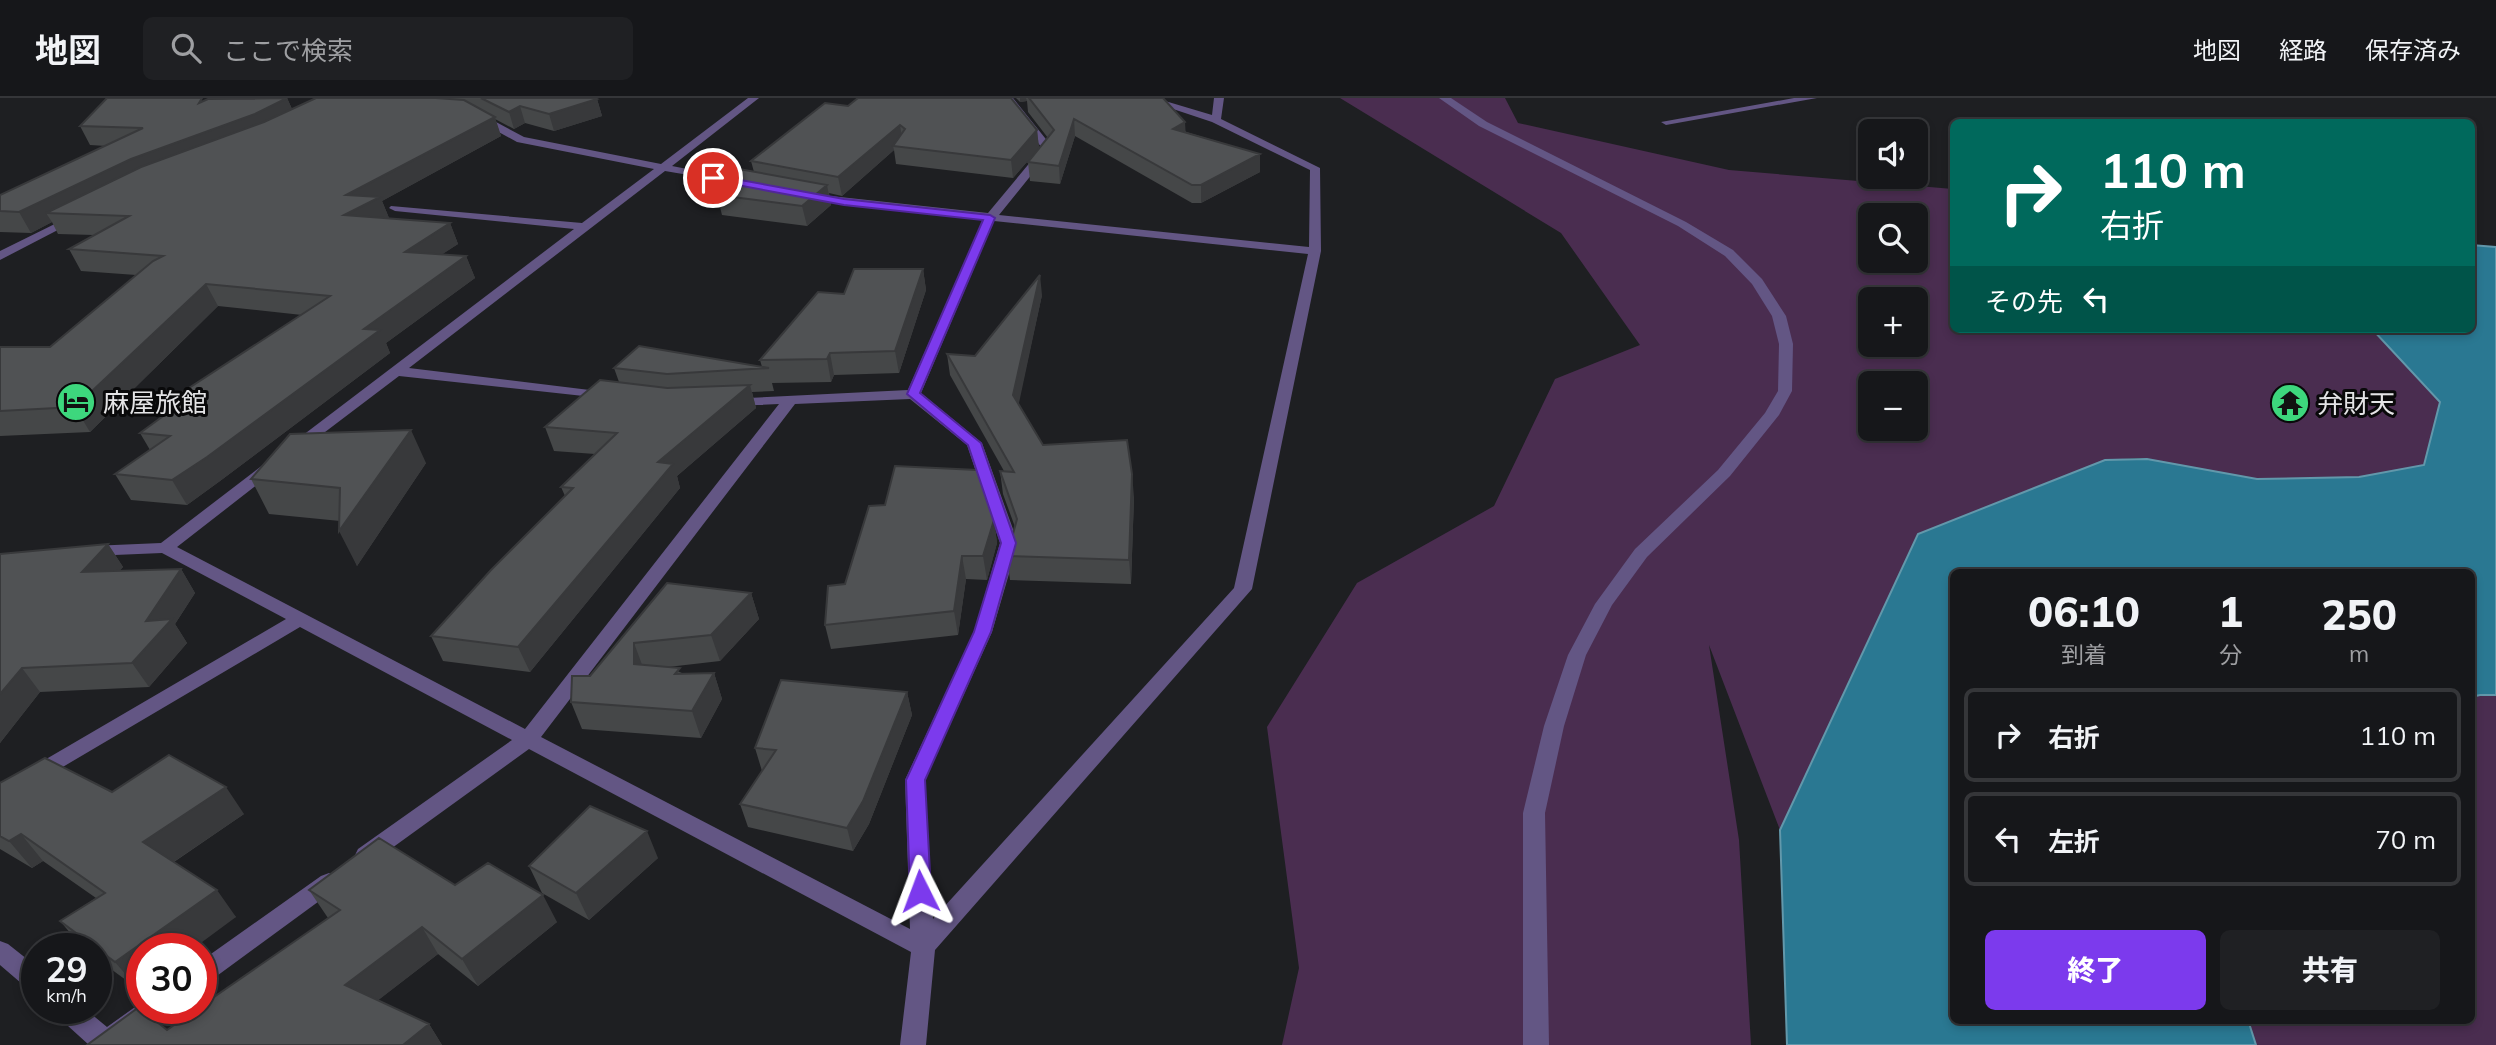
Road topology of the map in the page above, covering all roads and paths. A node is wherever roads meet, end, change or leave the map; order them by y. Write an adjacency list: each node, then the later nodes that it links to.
1 (754, 98): 10 (street)
2 (1145, 98): 8 (street)
3 (1219, 98): 8 (street)
4 (1444, 98): 37 (street)
5 (1812, 98): 9 (street)
6 (1017, 104): 15 (street)
7 (473, 113): 10 (street)
8 (1216, 120): 17 (street)
9 (1665, 122)
10 (661, 168): 11 (street); 16 (street)
11 (765, 188)
12 (792, 192): 15 (street)
13 (395, 208): 16 (street)
14 (85, 212): 18 (street)
15 (990, 218): 17 (street); 20 (street)
16 (585, 227): 19 (street)
17 (1315, 251): 29 (street)
18 (0, 256)
19 (396, 371): 21 (street); 24 (street)
20 (913, 394): 22 (street); 29 (street)
21 (619, 398)
22 (790, 399): 23 (street); 27 (street)
23 (713, 403)
24 (165, 548): 25 (street); 26 (street)
25 (69, 552)
26 (300, 619): 27 (street); 28 (street)
27 (528, 739): 29 (street); 31 (street)
28 (0, 796)
29 (923, 947): 36 (street)
30 (0, 951): 32 (street)
31 (217, 963)
32 (21, 969)
33 (83, 1024): 35 (street)
34 (131, 1024): 35 (street)
35 (104, 1044)
36 (913, 1045)
37 (1536, 1045)

